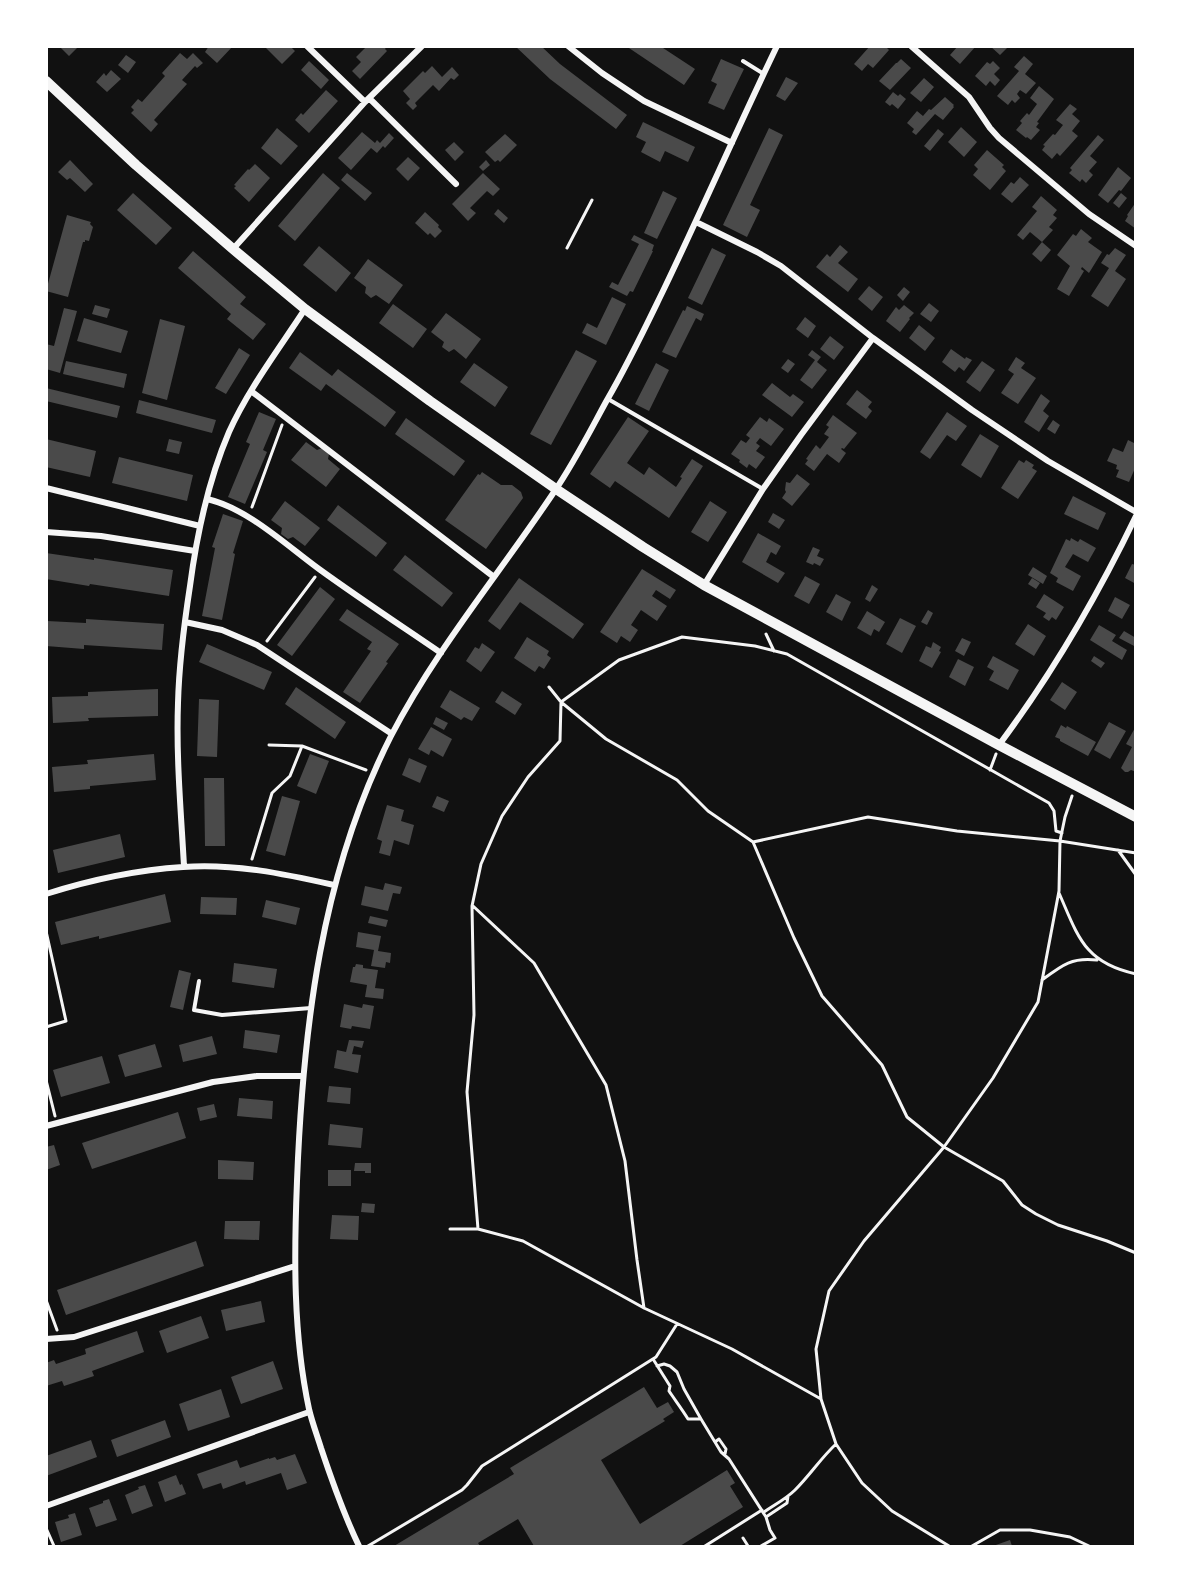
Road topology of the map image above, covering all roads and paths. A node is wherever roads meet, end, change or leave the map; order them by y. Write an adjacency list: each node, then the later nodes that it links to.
1 (307, 46): 9 (street)
2 (422, 46): 9 (street)
3 (568, 46): 10 (street)
4 (777, 46): 7 (street)
5 (911, 46): 14 (street)
6 (743, 61): 7 (lane)
7 (764, 74): 10 (street)
8 (46, 81): 16 (street)
9 (367, 100): 11 (street); 16 (street)
10 (732, 143): 13 (street)
11 (456, 184)
12 (592, 200): 15 (path)
13 (696, 222): 18 (street); 20 (street)
14 (1136, 246)
15 (567, 248)
16 (233, 249): 17 (street)
17 (305, 309): 19 (street); 23 (street)
18 (873, 338): 24 (street); 26 (street)
19 (251, 391): 21 (street); 25 (street)
20 (608, 399): 23 (street); 24 (lane)
21 (285, 418): 27 (path); 32 (street)
22 (46, 488): 28 (street)
23 (556, 489): 32 (street); 33 (street)
24 (763, 489): 33 (street)
25 (207, 499): 27 (street); 28 (street)
26 (1136, 514): 41 (street)
27 (245, 515): 31 (street)
28 (200, 526): 30 (street)
29 (46, 532): 30 (street)
30 (195, 551): 34 (street)
31 (320, 570): 35 (path); 36 (street)
32 (494, 577): 36 (street)
33 (704, 585): 41 (street)
34 (185, 622): 35 (street); 51 (street)
35 (262, 648): 39 (street)
36 (441, 653): 39 (street)
37 (549, 687): 38 (path)
38 (561, 702): 46 (path); 48 (path); 57 (path)
39 (392, 734): 43 (street)
40 (268, 745): 42 (path)
41 (999, 745): 44 (street)
42 (302, 746): 43 (path); 52 (path)
43 (374, 773): 54 (street)
44 (1075, 786): 45 (street); 46 (path)
45 (1136, 817)
46 (1062, 833): 47 (path)
47 (1060, 841): 48 (path); 49 (path); 55 (path)
48 (753, 842): 69 (path)
49 (1118, 850): 50 (path); 53 (path)
50 (1136, 853)
51 (184, 866): 52 (street); 56 (street)
52 (249, 870): 54 (street)
53 (1136, 875)
54 (334, 885): 63 (street)
55 (1059, 891): 59 (path); 61 (path)
56 (46, 894)
57 (472, 906): 71 (path); 75 (path)
58 (46, 930): 64 (path)
59 (1099, 961): 60 (path); 61 (path)
60 (1136, 974)
61 (1042, 980): 69 (path)
62 (200, 981): 63 (lane)
63 (312, 1008): 65 (street)
64 (46, 1027)
65 (303, 1076): 67 (street); 73 (street)
66 (46, 1080): 67 (path)
67 (56, 1123): 68 (street)
68 (46, 1126)
69 (944, 1147): 72 (path); 81 (path)
70 (450, 1229): 71 (path)
71 (478, 1229): 75 (path)
72 (1136, 1253)
73 (295, 1266): 77 (street); 82 (street)
74 (46, 1300): 77 (path)
75 (644, 1308): 76 (path)
76 (678, 1323): 79 (path); 81 (path)
77 (60, 1337): 78 (street)
78 (46, 1339)
79 (652, 1359): 80 (path); 94 (path)
80 (657, 1366): 83 (path); 83 (path)
81 (821, 1399): 84 (path)
82 (309, 1412): 86 (street); 93 (street)
83 (701, 1419): 87 (path)
84 (836, 1444): 85 (path); 98 (path)
85 (788, 1496): 87 (path); 88 (path)
86 (46, 1506)
87 (763, 1511): 88 (path); 91 (path)
88 (766, 1517): 97 (path)
89 (46, 1528): 92 (path)
90 (743, 1538): 96 (path)
91 (712, 1545): 95 (path)
92 (54, 1546)
93 (359, 1546)
94 (368, 1546)
95 (705, 1546)
96 (748, 1546)
97 (761, 1546)
98 (949, 1546)
99 (972, 1546): 100 (path)
100 (1089, 1546)

